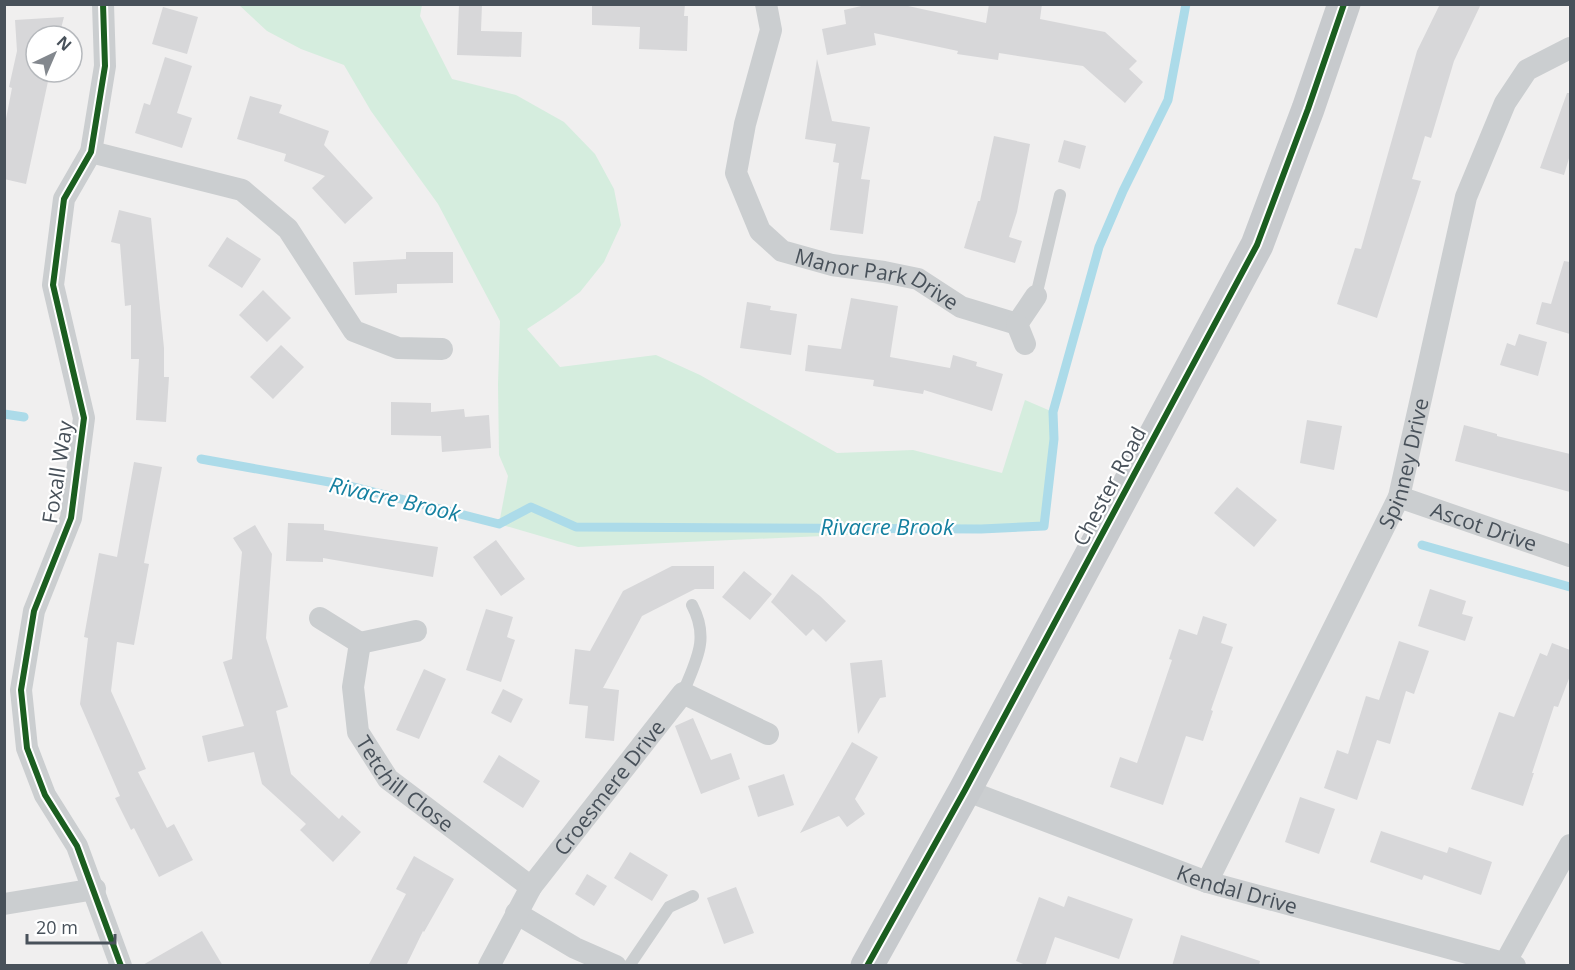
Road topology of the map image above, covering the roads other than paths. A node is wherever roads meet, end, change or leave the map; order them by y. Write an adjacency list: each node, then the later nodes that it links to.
1 (102, 4): 5 (street, Foxall Way)
2 (766, 4): 7 (street, Manor Park Drive)
3 (1344, 4): 17 (main road, Chester Road)
4 (1570, 48): 9 (street, Spinney Drive)
5 (91, 152): 8 (street); 21 (street, Foxall Way)
6 (1060, 195): 7 (lane)
7 (1036, 296)
8 (442, 349)
9 (1398, 497): 10 (street, Ascot Drive); 19 (street, Spinney Drive)
10 (1570, 556)
11 (692, 605): 15 (lane)
12 (320, 618): 14 (street)
13 (416, 631): 14 (street)
14 (360, 643): 20 (street, Tetchill Close)
15 (683, 693): 16 (street); 20 (street, Croesmere Drive)
16 (768, 734)
17 (965, 790): 19 (street, Kendal Drive); 30 (main road, Chester Road)
18 (1570, 845): 25 (street)
19 (1207, 882): 25 (street, Kendal Drive)
20 (531, 887): 24 (street, Croesmere Drive)
21 (95, 889): 23 (street); 26 (street, Foxall Way)
22 (693, 896): 29 (lane)
23 (4, 904)
24 (516, 913): 27 (street, Croesmere Drive); 28 (street)
25 (1510, 964)
26 (121, 966)
27 (489, 966)
28 (616, 966)
29 (628, 966)
30 (867, 966)

